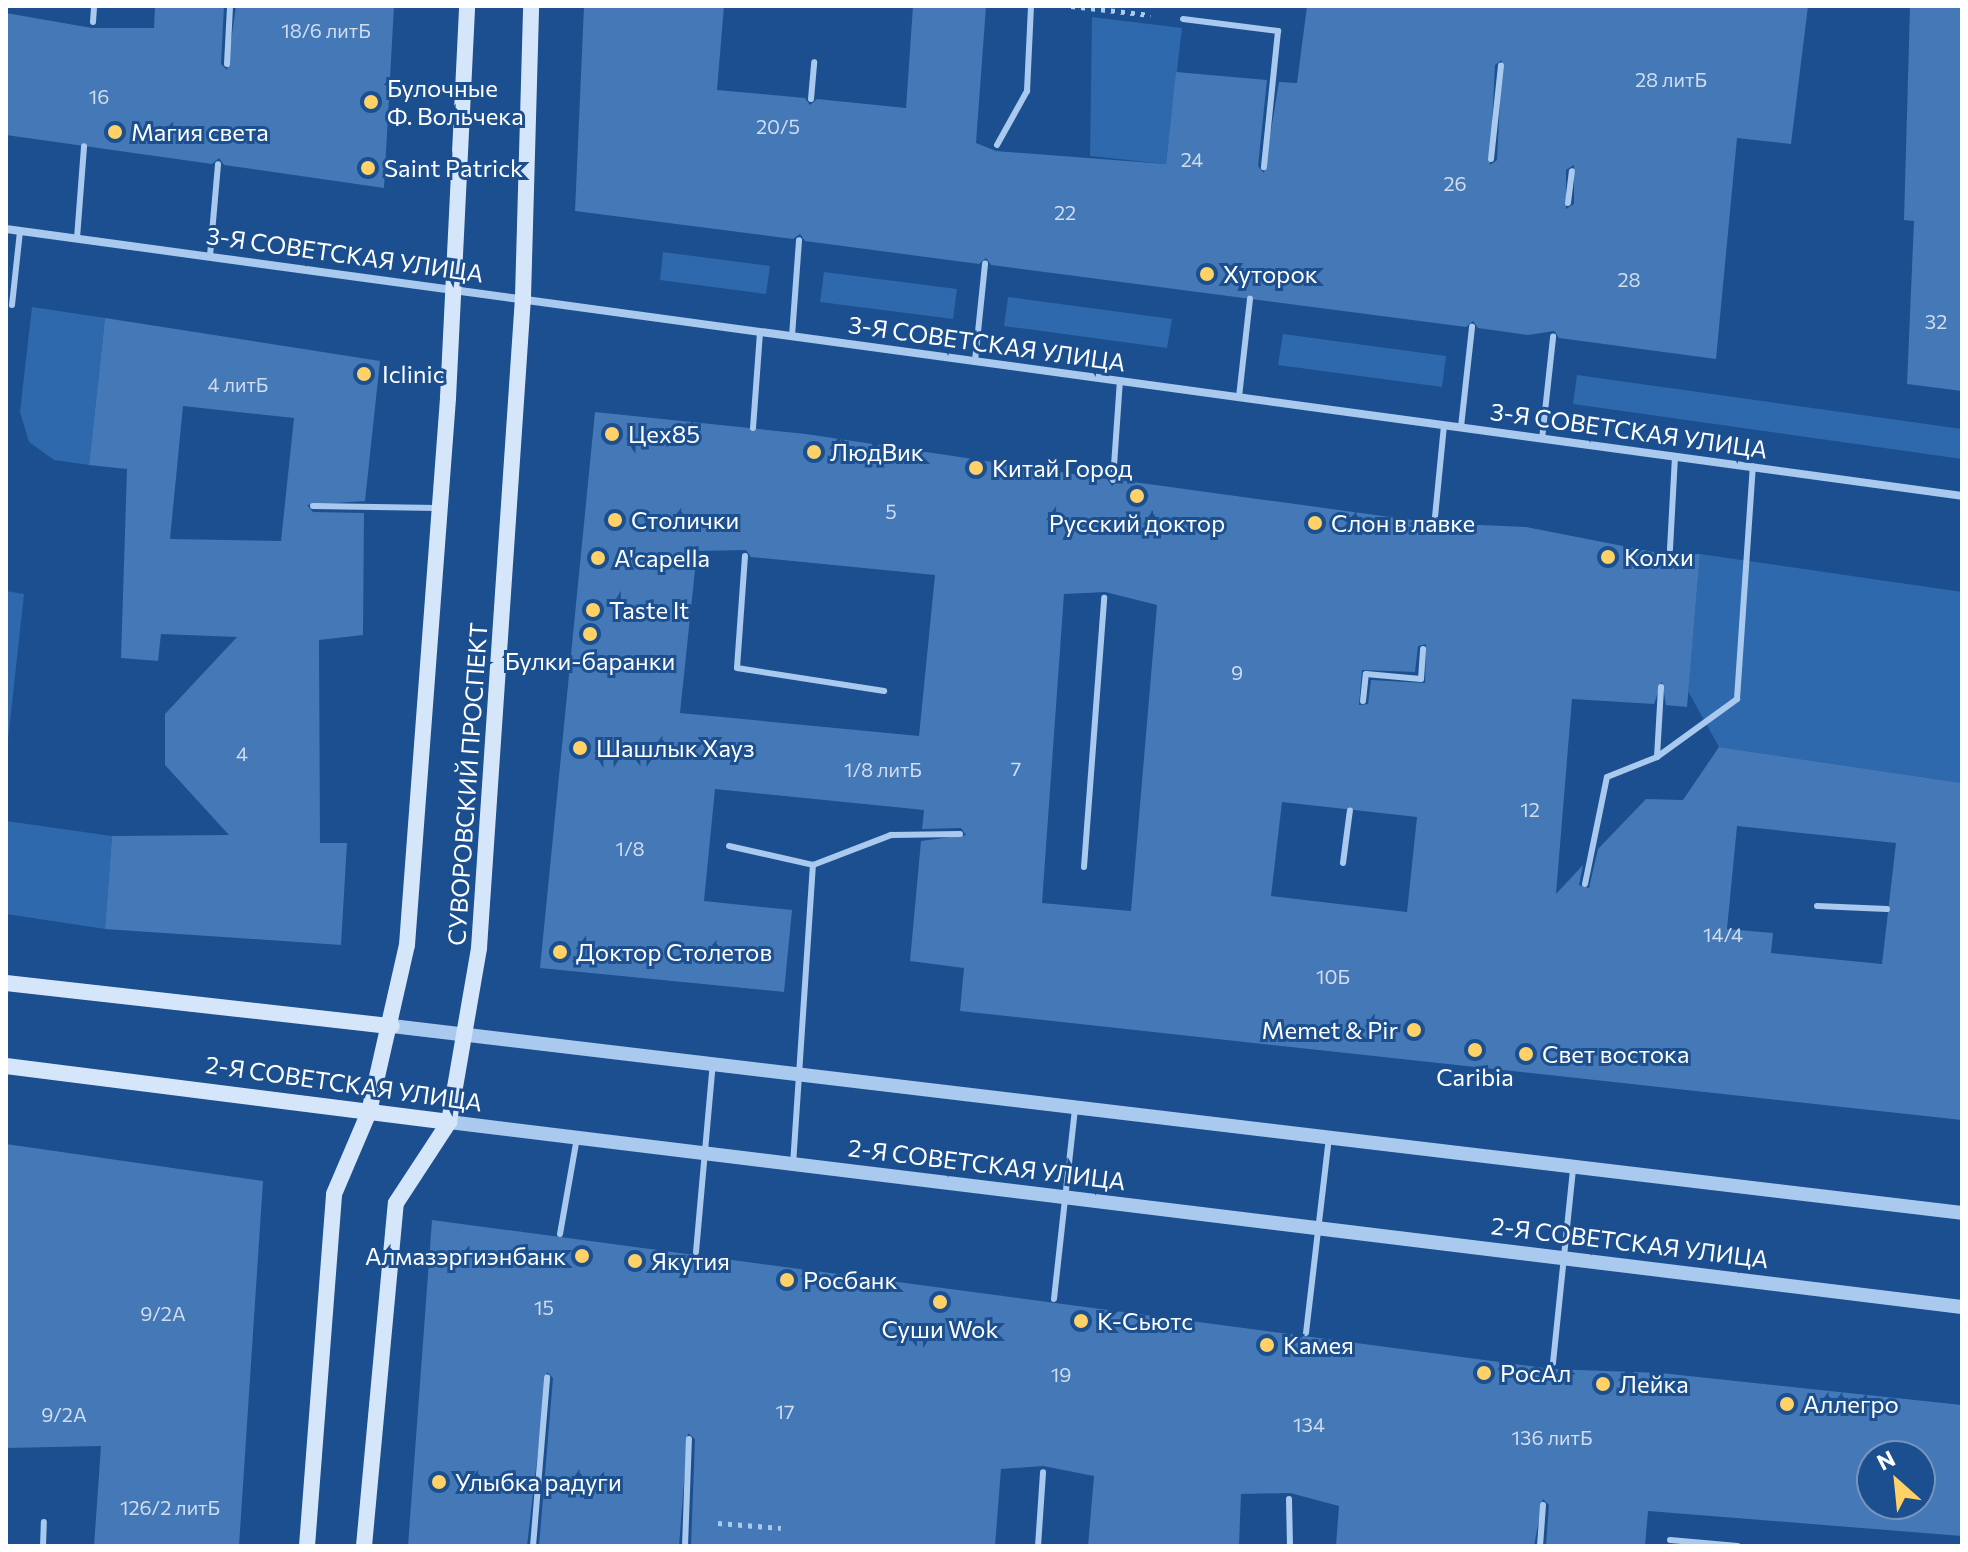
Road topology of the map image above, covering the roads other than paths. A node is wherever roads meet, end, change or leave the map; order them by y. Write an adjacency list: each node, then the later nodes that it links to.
1 (94, 6): 7 (lane)
2 (230, 6): 9 (lane)
3 (467, 6): 25 (main road, СУВОРОВСКИЙ ПРОСПЕКТ)
4 (531, 6): 26 (main road, СУВОРОВСКИЙ ПРОСПЕКТ)
5 (1031, 6): 12 (lane)
6 (1183, 19): 16 (lane)
7 (93, 22)
8 (814, 62): 11 (lane)
9 (227, 64)
10 (1501, 66): 14 (lane)
11 (811, 99)
12 (997, 145)
13 (84, 146): 21 (lane)
14 (1491, 159)
15 (218, 164): 23 (lane)
16 (1264, 167)
17 (1572, 171): 18 (lane)
18 (1568, 203)
19 (6, 229): 20 (street, 3-Я СОВЕТСКАЯ УЛИЦА)
20 (20, 231): 21 (street, 3-Я СОВЕТСКАЯ УЛИЦА); 28 (lane)
21 (77, 238): 23 (street, 3-Я СОВЕТСКАЯ УЛИЦА)
22 (799, 240): 31 (lane)
23 (210, 256): 25 (street, 3-Я СОВЕТСКАЯ УЛИЦА)
24 (985, 264): 33 (lane)
25 (453, 289): 26 (street, 3-Я СОВЕТСКАЯ УЛИЦА); 45 (main road, СУВОРОВСКИЙ ПРОСПЕКТ)
26 (523, 297): 30 (street, 3-Я СОВЕТСКАЯ УЛИЦА); 66 (main road, СУВОРОВСКИЙ ПРОСПЕКТ)
27 (1250, 299): 35 (lane)
28 (12, 305)
29 (1472, 327): 37 (lane)
30 (760, 332): 31 (street, 3-Я СОВЕТСКАЯ УЛИЦА); 38 (lane)
31 (792, 336): 33 (street, 3-Я СОВЕТСКАЯ УЛИЦА)
32 (1553, 337): 39 (lane)
33 (975, 361): 34 (street, 3-Я СОВЕТСКАЯ УЛИЦА)
34 (1120, 381): 35 (street, 3-Я СОВЕТСКАЯ УЛИЦА); 42 (lane)
35 (1239, 397): 36 (street, 3-Я СОВЕТСКАЯ УЛИЦА)
36 (1444, 425): 37 (street, 3-Я СОВЕТСКАЯ УЛИЦА); 46 (lane)
37 (1461, 427): 39 (street, 3-Я СОВЕТСКАЯ УЛИЦА)
38 (753, 428)
39 (1542, 439): 40 (street, 3-Я СОВЕТСКАЯ УЛИЦА)
40 (1675, 456): 41 (street, 3-Я СОВЕТСКАЯ УЛИЦА); 47 (lane)
41 (1753, 467): 43 (street, 3-Я СОВЕТСКАЯ УЛИЦА); 54 (lane)
42 (1113, 480)
43 (1962, 496)
44 (313, 506): 45 (lane)
45 (440, 508): 65 (main road, СУВОРОВСКИЙ ПРОСПЕКТ)
46 (1435, 517)
47 (1670, 549)
48 (745, 556): 52 (lane)
49 (1104, 598): 60 (lane)
50 (1423, 649): 53 (lane)
51 (1661, 687): 54 (lane)
52 (884, 691)
53 (1363, 701)
54 (1657, 757): 61 (lane)
55 (1350, 810): 58 (lane)
56 (960, 834): 59 (lane)
57 (729, 846): 59 (lane)
58 (1343, 863)
59 (813, 865): 69 (lane)
60 (1084, 867)
61 (1585, 884)
62 (1817, 906): 63 (lane)
63 (1887, 909)
64 (6, 983): 65 (main road)
65 (392, 1026): 66 (street); 71 (main road, СУВОРОВСКИЙ ПРОСПЕКТ)
66 (467, 1031): 67 (street); 72 (main road, СУВОРОВСКИЙ ПРОСПЕКТ)
67 (713, 1060): 69 (street); 75 (lane)
68 (6, 1066): 71 (main road, 2-Я СОВЕТСКАЯ УЛИЦА)
69 (799, 1070): 70 (street); 76 (lane)
70 (1075, 1104): 73 (street); 78 (lane)
71 (369, 1112): 72 (main road, 2-Я СОВЕТСКАЯ УЛИЦА); 96 (main road, СУВОРОВСКИЙ ПРОСПЕКТ)
72 (449, 1122): 74 (street, 2-Я СОВЕТСКАЯ УЛИЦА); 97 (main road, СУВОРОВСКИЙ ПРОСПЕКТ)
73 (1329, 1136): 77 (street); 80 (lane)
74 (577, 1138): 75 (street, 2-Я СОВЕТСКАЯ УЛИЦА); 81 (lane)
75 (702, 1153): 76 (street, 2-Я СОВЕТСКАЯ УЛИЦА); 82 (lane)
76 (793, 1165): 78 (street, 2-Я СОВЕТСКАЯ УЛИЦА)
77 (1574, 1165): 79 (street); 83 (lane)
78 (1064, 1198): 80 (street, 2-Я СОВЕТСКАЯ УЛИЦА); 84 (lane)
79 (1962, 1213)
80 (1318, 1229): 83 (street, 2-Я СОВЕТСКАЯ УЛИЦА); 86 (lane)
81 (560, 1234)
82 (696, 1252)
83 (1562, 1258): 85 (street, 2-Я СОВЕТСКАЯ УЛИЦА); 87 (lane)
84 (1054, 1299)
85 (1962, 1307)
86 (1306, 1333)
87 (1553, 1363)
88 (547, 1378): 98 (lane)
89 (689, 1439): 99 (lane)
90 (1043, 1472): 100 (lane)
91 (1289, 1499): 101 (lane)
92 (1543, 1505): 102 (lane)
93 (44, 1522): 95 (lane)
94 (1670, 1540): 103 (lane)
95 (43, 1546)
96 (307, 1546)
97 (364, 1546)
98 (533, 1546)
99 (685, 1546)
100 (1038, 1546)
101 (1290, 1546)
102 (1540, 1546)
103 (1738, 1546)

